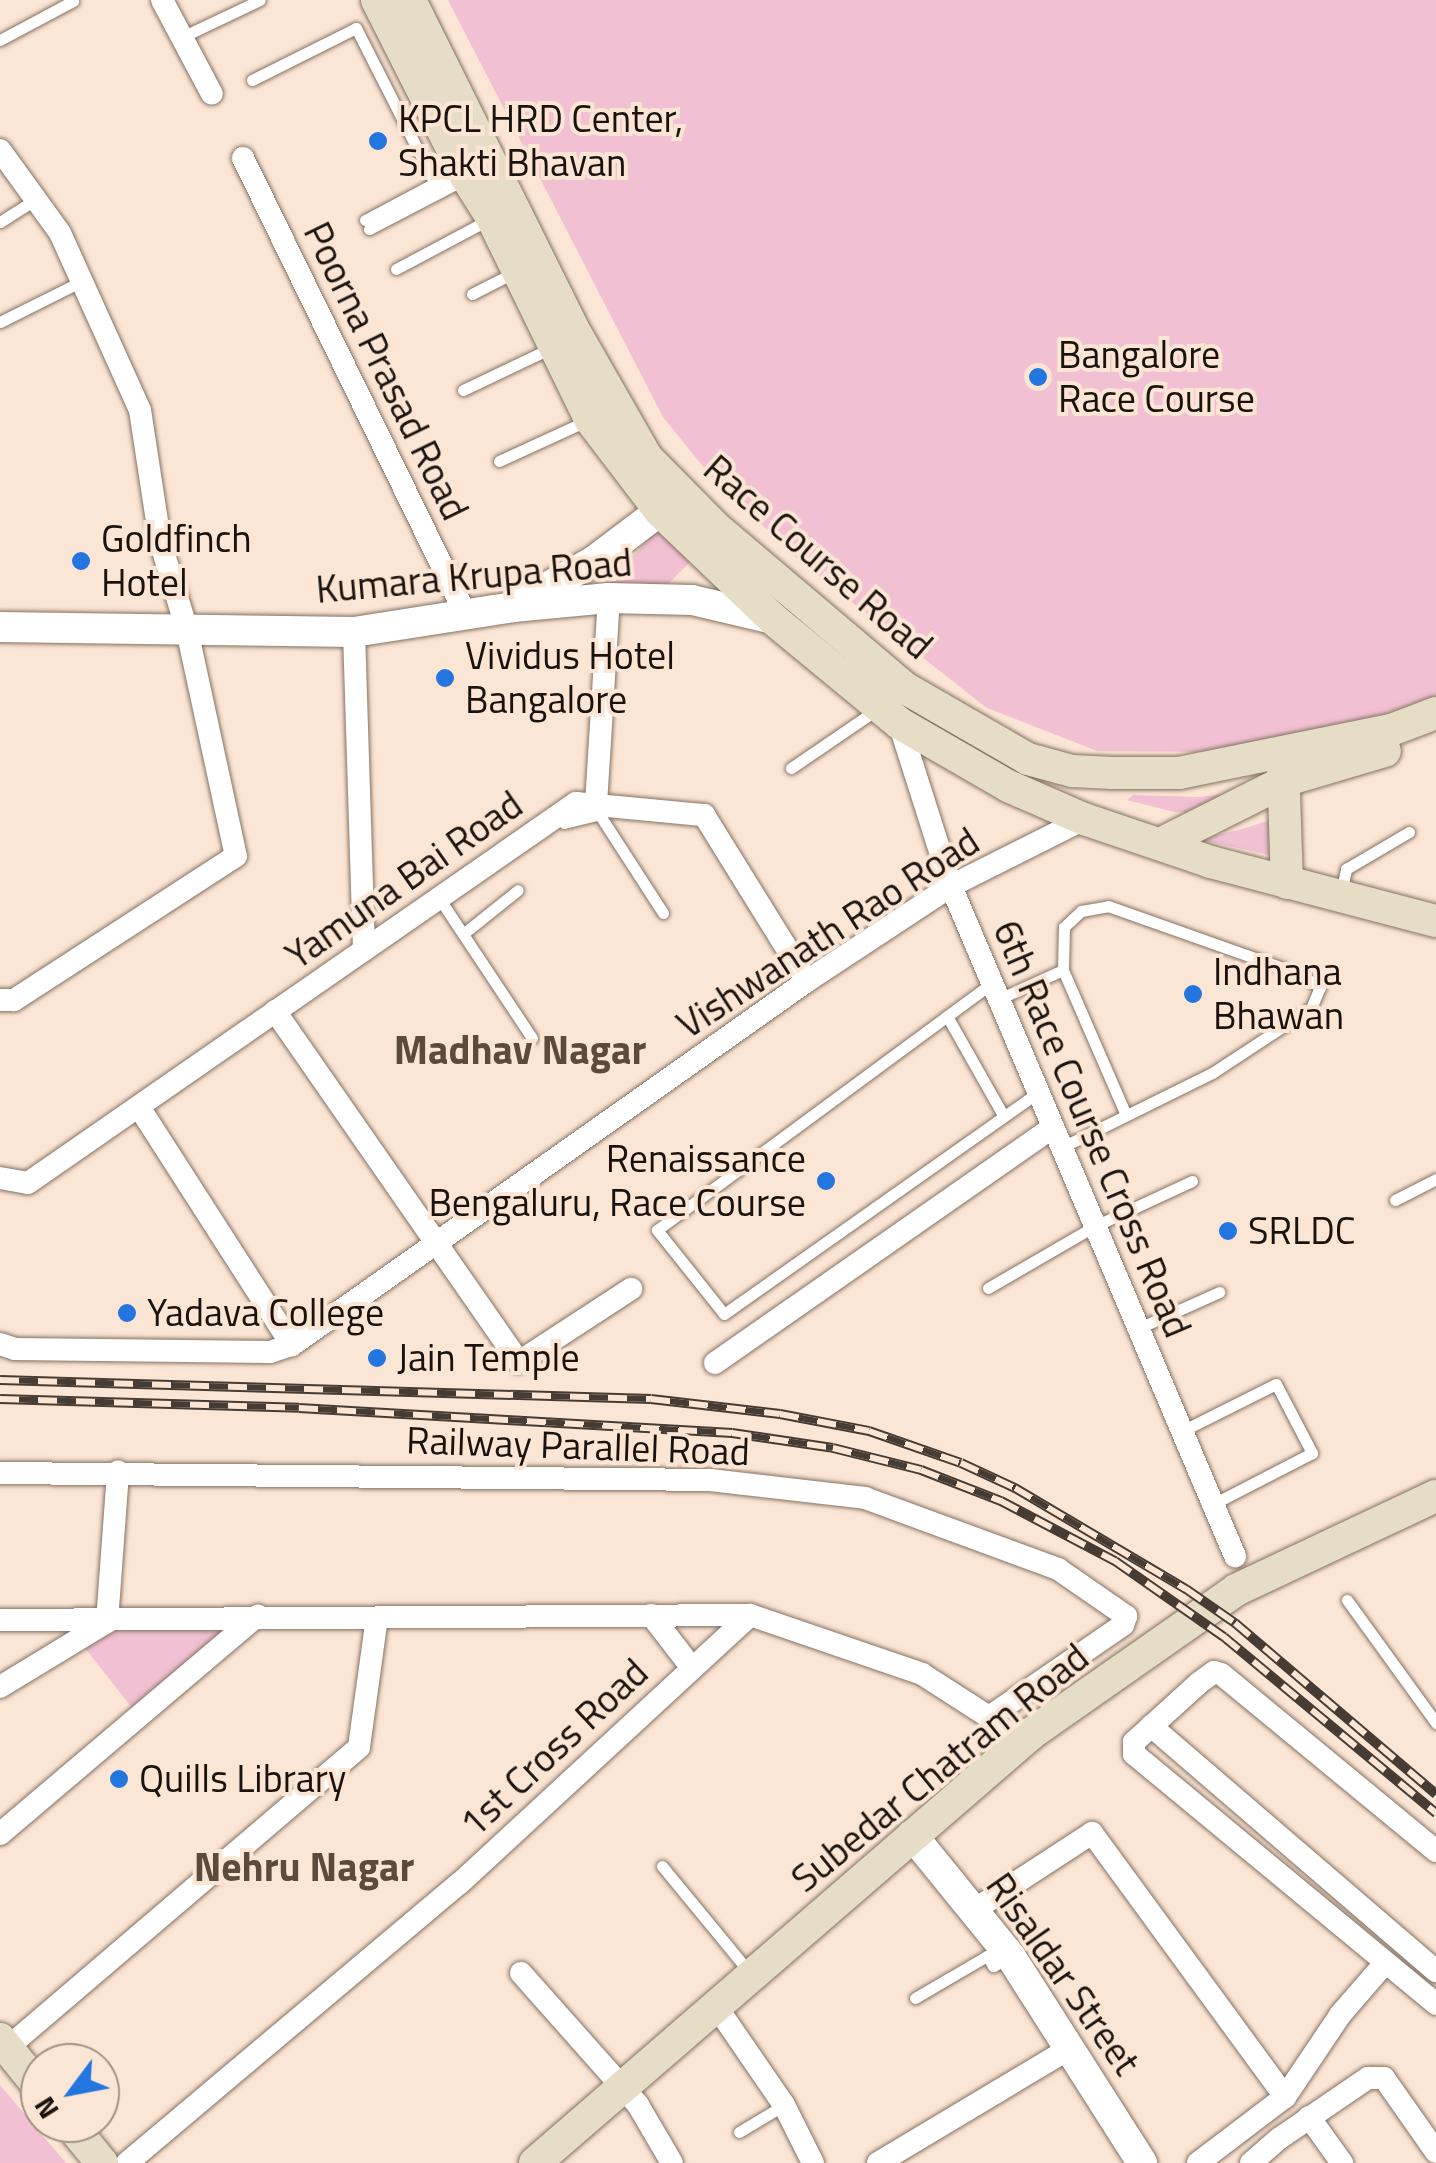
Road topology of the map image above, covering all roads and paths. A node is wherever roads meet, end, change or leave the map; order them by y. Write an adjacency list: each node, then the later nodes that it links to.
1 (162, 0): 6 (street)
2 (260, 0): 6 (lane)
3 (377, 0): 12 (main road, Race Course Road)
4 (410, 0): 25 (main road, Race Course Road)
5 (73, 1): 7 (lane)
6 (181, 38): 9 (street)
7 (0, 40)
8 (252, 80): 12 (lane)
9 (212, 94)
10 (0, 150): 13 (street)
11 (243, 158): 28 (street, Poorna Prasad Road)
12 (455, 176): 12 (lane); 14 (main road, Race Course Road)
13 (36, 199): 15 (lane); 18 (street)
14 (492, 218): 16 (lane); 17 (main road, Race Course Road)
15 (0, 222)
16 (396, 269)
17 (515, 272): 19 (lane); 21 (main road, Race Course Road)
18 (82, 281): 20 (lane); 31 (street)
19 (472, 294)
20 (0, 322)
21 (553, 347): 22 (lane); 23 (main road, Race Course Road)
22 (463, 390)
23 (590, 420): 24 (lane); 25 (main road, Race Course Road)
24 (498, 460)
25 (670, 503): 27 (street); 29 (main road, Race Course Road); 38 (main road, Race Course Road)
26 (608, 598): 27 (street, Kumara Krupa Road); 29 (street, Kumara Krupa Road); 39 (street)
27 (513, 606): 28 (street, Kumara Krupa Road)
28 (466, 615): 32 (street, Kumara Krupa Road)
29 (774, 619): 34 (main road, Race Course Road)
30 (0, 626): 31 (street, Kumara Krupa Road)
31 (187, 630): 32 (street, Kumara Krupa Road); 56 (street)
32 (354, 632): 52 (street)
33 (1436, 713): 36 (main road, Race Course Road)
34 (890, 716): 37 (lane); 41 (main road, Race Course Road); 45 (street, 6th Race Course Cross Road)
35 (1436, 732): 36 (main road, Race Course Road)
36 (1284, 767): 38 (main road, Race Course Road); 43 (main road, Race Course Road); 44 (main road)
37 (791, 768)
38 (1113, 773): 41 (main road)
39 (596, 804): 40 (street, Yamuna Bai Road); 54 (street, Yamuna Bai Road)
40 (559, 815): 47 (street, Yamuna Bai Road); 49 (lane)
41 (1084, 819): 43 (main road, Race Course Road); 45 (street, Vishwanath Rao Road)
42 (1409, 832): 48 (lane)
43 (1160, 844): 44 (main road, Race Course Road)
44 (1287, 883): 48 (main road, Race Course Road)
45 (951, 886): 54 (street, Vishwanath Rao Road); 55 (street, 6th Race Course Cross Road)
46 (518, 890): 51 (lane)
47 (439, 898): 51 (lane); 52 (street, Yamuna Bai Road)
48 (1340, 898): 50 (main road, Race Course Road)
49 (663, 913)
50 (1436, 922)
51 (463, 934): 59 (lane)
52 (364, 950): 57 (street, Yamuna Bai Road)
53 (1063, 970): 55 (lane); 63 (lane); 63 (lane)
54 (807, 981): 70 (street, Vishwanath Rao Road)
55 (996, 991): 58 (lane); 60 (street, 6th Race Course Cross Road)
56 (0, 1000)
57 (275, 1011): 61 (street, Yamuna Bai Road); 70 (street)
58 (947, 1016): 62 (lane); 62 (lane)
59 (532, 1038)
60 (1038, 1092): 62 (lane); 64 (street, 6th Race Course Cross Road)
61 (138, 1106): 65 (street, Yamuna Bai Road); 76 (street)
62 (1003, 1115)
63 (1126, 1115): 64 (lane)
64 (1058, 1137): 69 (street, 6th Race Course Cross Road); 77 (street)
65 (0, 1178)
66 (1192, 1180): 69 (lane)
67 (1436, 1180): 68 (lane)
68 (1395, 1200)
69 (1095, 1226): 72 (lane); 74 (street, 6th Race Course Cross Road)
70 (438, 1246): 71 (street); 76 (street, Vishwanath Rao Road)
71 (631, 1288)
72 (988, 1288)
73 (1220, 1292): 74 (lane)
74 (1138, 1328): 78 (street, 6th Race Course Cross Road)
75 (0, 1344): 76 (street)
76 (281, 1349)
77 (714, 1363)
78 (1182, 1431): 82 (street, 6th Race Course Cross Road); 82 (lane)
79 (118, 1471): 80 (street, Railway Parallel Road); 90 (street); 93 (street, Railway Parallel Road)
80 (0, 1473)
81 (1436, 1496): 96 (main road, Subedar Chatram Road)
82 (1213, 1504): 83 (street, 6th Race Course Cross Road)
83 (1235, 1556)
84 (1347, 1600): 94 (lane)
85 (750, 1614): 87 (street); 91 (street, 1st Cross Road); 93 (street)
86 (258, 1616): 88 (street); 90 (street); 97 (street)
87 (651, 1616): 88 (street); 91 (street)
88 (377, 1618): 110 (street)
89 (0, 1620): 90 (street)
90 (106, 1622): 92 (street)
91 (692, 1668): 124 (street, 1st Cross Road)
92 (0, 1687)
93 (989, 1717): 96 (street)
94 (1436, 1723)
95 (1151, 1726): 99 (street); 103 (street); 104 (street)
96 (1020, 1744): 98 (main road, Subedar Chatram Road)
97 (0, 1834)
98 (912, 1835): 101 (street, Risaldar Street); 106 (main road, Subedar Chatram Road)
99 (1436, 1851)
100 (662, 1866): 106 (lane)
101 (974, 1910): 102 (street, Risaldar Street); 114 (street)
102 (1011, 1957): 107 (lane); 111 (street, Risaldar Street)
103 (1385, 1963): 108 (street); 114 (street)
104 (1436, 1971)
105 (521, 1973): 113 (street)
106 (752, 1975): 109 (main road, Subedar Chatram Road)
107 (915, 1998)
108 (1436, 2004)
109 (716, 2006): 113 (main road, Subedar Chatram Road); 115 (street)
110 (4, 2043): 112 (main road)
111 (1070, 2048): 122 (street, Risaldar Street); 128 (street)
112 (20, 2063)
113 (620, 2087): 125 (main road, Subedar Chatram Road); 126 (street)
114 (1285, 2097): 116 (street)
115 (784, 2105): 118 (lane); 127 (street)
116 (1263, 2114): 119 (street); 129 (street)
117 (1309, 2118): 119 (street); 121 (street); 131 (street)
118 (739, 2132)
119 (1280, 2138): 130 (street)
120 (86, 2143): 123 (main road)
121 (1436, 2152)
122 (1140, 2162)
123 (102, 2163)
124 (128, 2163)
125 (535, 2163)
126 (672, 2163)
127 (813, 2163)
128 (878, 2163)
129 (1198, 2163)
130 (1251, 2163)
131 (1342, 2163)

